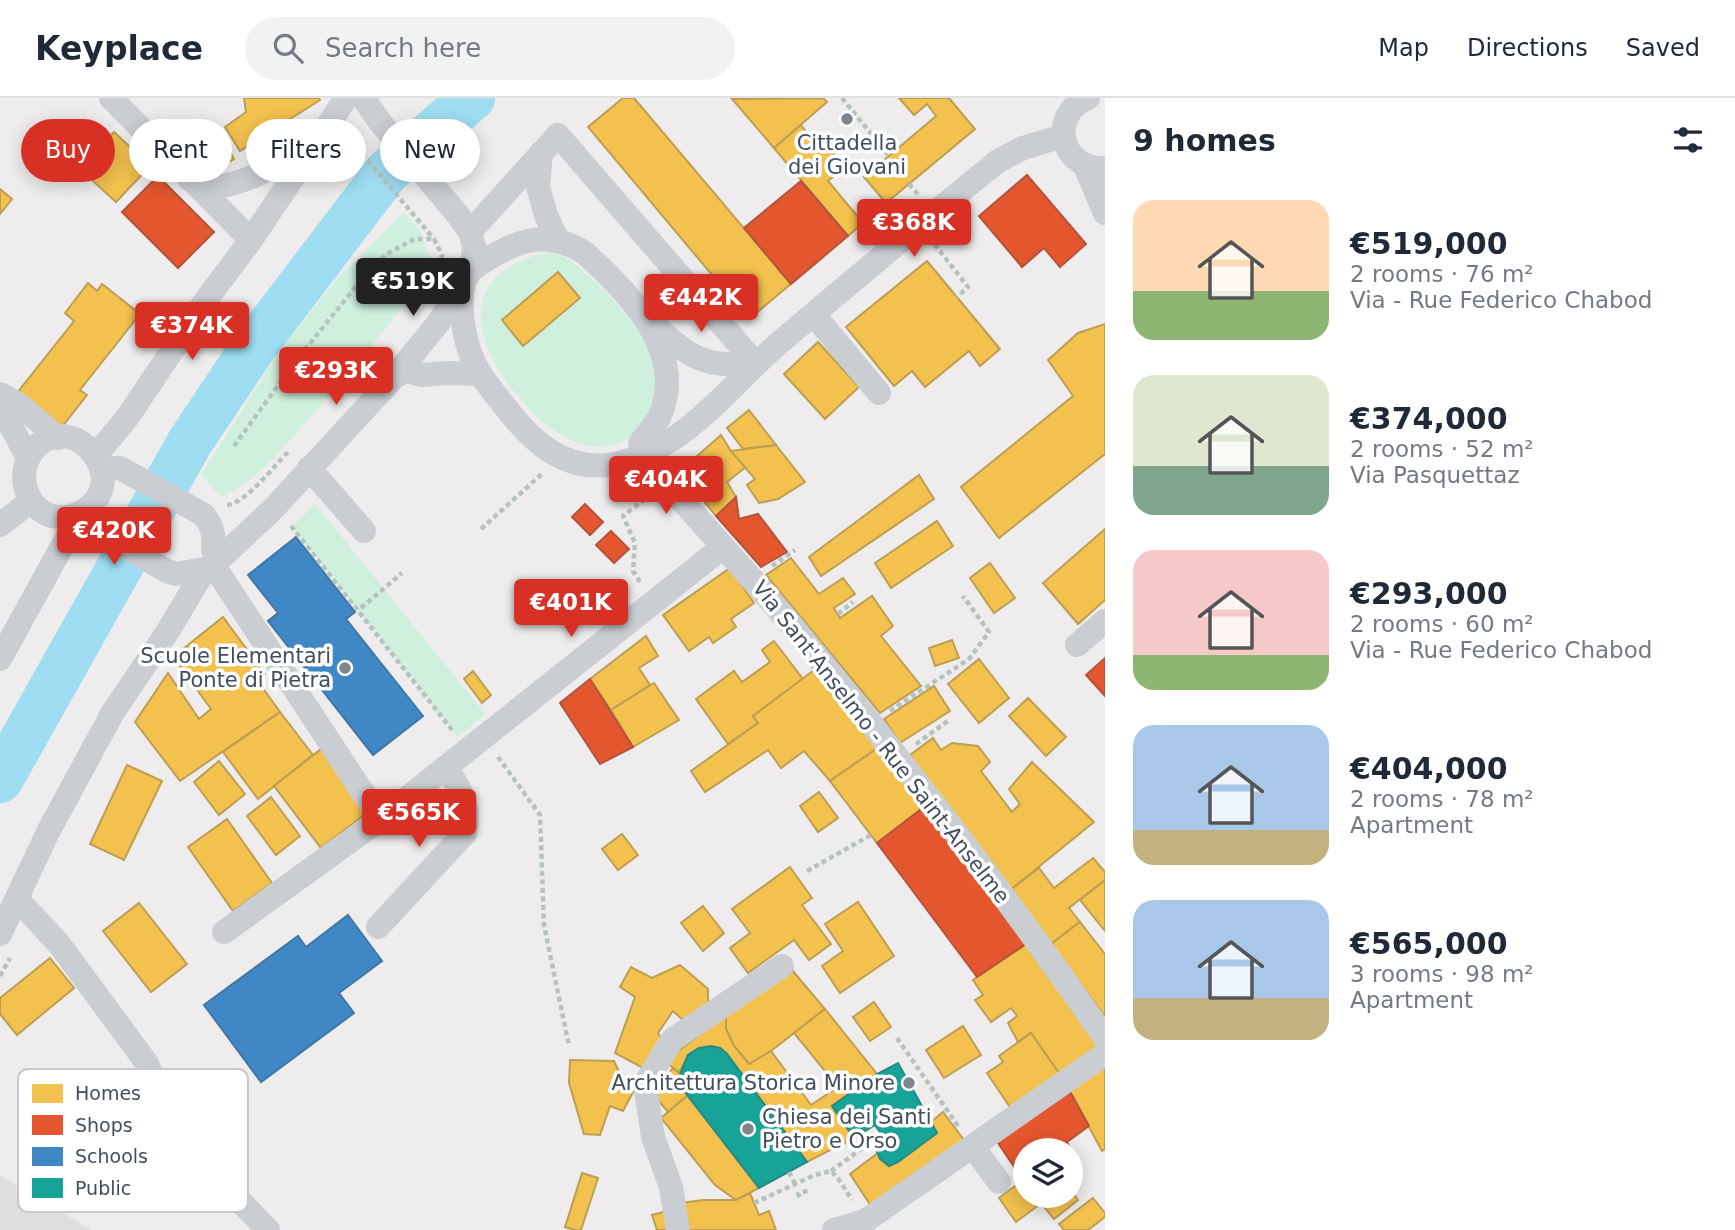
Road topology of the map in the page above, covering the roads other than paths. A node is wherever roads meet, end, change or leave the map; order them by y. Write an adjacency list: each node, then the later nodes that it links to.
1 (111, 98): 5 (street)
2 (346, 98): 6 (street)
3 (363, 98): 15 (street)
4 (1088, 98): 7 (street)
5 (131, 119)
6 (333, 119)
7 (1063, 136): 9 (street); 20 (street)
8 (541, 153): 15 (street); 17 (street); 21 (street)
9 (1095, 167): 14 (street)
10 (246, 178): 12 (street)
11 (192, 182): 16 (street)
12 (197, 182)
13 (289, 182): 16 (street)
14 (1105, 213)
15 (464, 224): 18 (street)
16 (251, 240): 30 (street)
17 (558, 241): 18 (street); 19 (street)
18 (468, 276): 22 (street); 23 (street)
19 (644, 314): 21 (street); 28 (street)
20 (814, 315): 21 (street); 24 (street)
21 (756, 364): 28 (street)
22 (480, 374): 23 (street); 28 (street)
23 (396, 376): 31 (street)
24 (879, 393)
25 (0, 394): 27 (street)
26 (0, 405): 29 (street)
27 (58, 438): 29 (street); 30 (street)
28 (646, 455): 36 (street, Via Sant'Anselmo - Rue Saint-Anselme)
29 (28, 458): 32 (street)
30 (106, 465): 33 (street); 37 (street)
31 (309, 468): 35 (street); 37 (street)
32 (31, 501): 33 (street); 34 (street)
33 (76, 520): 37 (street); 40 (street)
34 (0, 525)
35 (364, 531)
36 (723, 547): 41 (street); 48 (street, Via Sant'Anselmo - Rue Saint-Anselme)
37 (213, 563): 42 (street); 43 (street)
38 (1105, 621): 39 (street)
39 (1077, 645)
40 (0, 659)
41 (446, 768): 42 (street); 44 (street)
42 (382, 818): 45 (street)
43 (18, 900): 46 (street); 50 (street)
44 (378, 927)
45 (224, 932)
46 (0, 934)
47 (782, 966): 55 (street)
48 (1105, 1038)
49 (1096, 1060): 51 (street)
50 (149, 1069)
51 (973, 1147): 52 (street); 56 (street)
52 (999, 1182)
53 (248, 1209): 54 (street)
54 (268, 1230)
55 (678, 1230)
56 (834, 1230)

